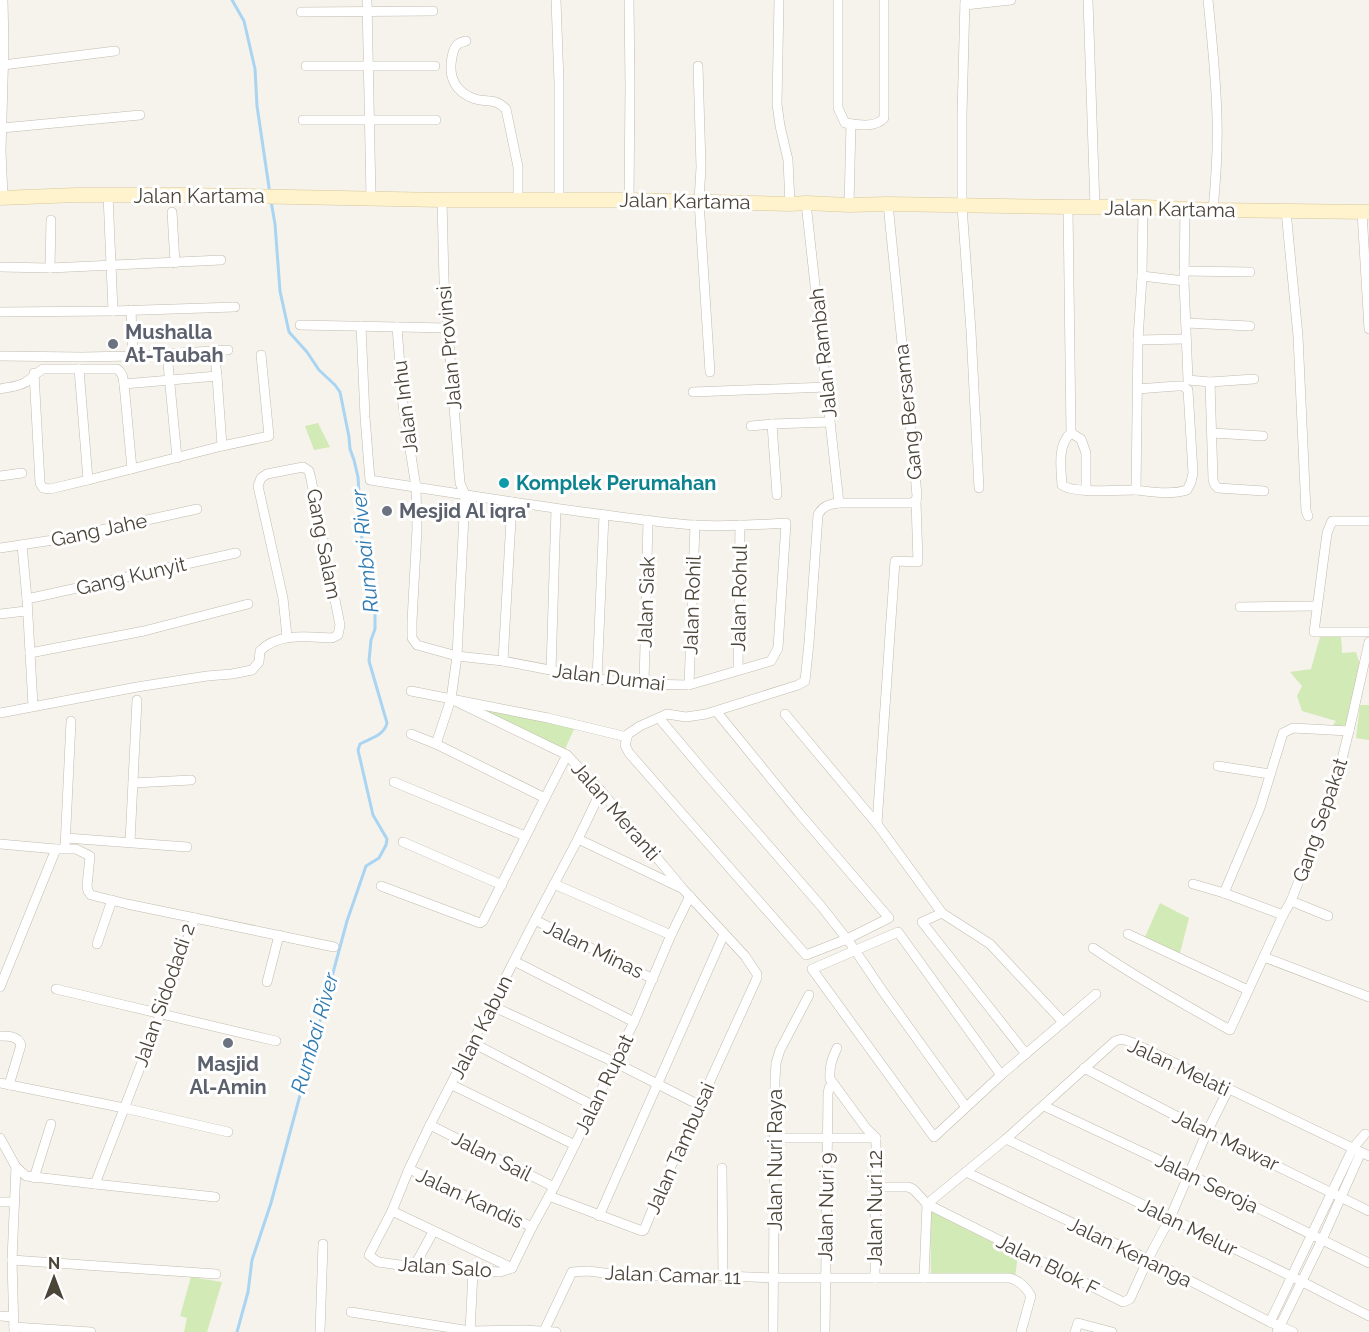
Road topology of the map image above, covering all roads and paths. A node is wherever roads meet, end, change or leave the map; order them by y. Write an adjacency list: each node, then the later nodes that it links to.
1 (367, 0): 12 (street)
2 (556, 0): 33 (street)
3 (629, 0): 34 (street)
4 (779, 0): 37 (street)
5 (838, 0): 26 (street)
6 (884, 0): 26 (street)
7 (1011, 0): 10 (street)
8 (1088, 0): 42 (street)
9 (1209, 0): 45 (street)
10 (965, 2): 40 (street)
11 (2, 5): 17 (street)
12 (367, 11): 13 (street); 14 (street); 19 (street)
13 (433, 11)
14 (301, 12)
15 (466, 41): 32 (street)
16 (115, 51): 17 (street)
17 (3, 65): 27 (street)
18 (306, 66): 19 (street)
19 (368, 66): 20 (street); 24 (street)
20 (435, 66)
21 (698, 66): 35 (street)
22 (140, 114): 27 (street)
23 (303, 120): 24 (street)
24 (369, 120): 25 (street); 30 (street)
25 (435, 120)
26 (851, 124): 39 (street)
27 (2, 128): 29 (street)
28 (108, 195): 29 (main road, Jalan Kartama); 30 (main road, Jalan Kartama); 52 (street)
29 (2, 198)
30 (371, 198): 31 (main road, Jalan Kartama)
31 (442, 200): 32 (main road, Jalan Kartama); 67 (street, Jalan Provinsi)
32 (518, 200): 33 (main road, Jalan Kartama)
33 (559, 200): 34 (main road, Jalan Kartama)
34 (629, 200): 35 (main road, Jalan Kartama)
35 (699, 201): 37 (main road, Jalan Kartama); 78 (street)
36 (806, 203): 37 (main road, Jalan Kartama); 39 (main road, Jalan Kartama); 85 (street, Jalan Rambah)
37 (790, 204)
38 (888, 204): 39 (main road, Jalan Kartama); 40 (main road, Jalan Kartama); 108 (street, Gang Bersama)
39 (849, 205)
40 (962, 206): 41 (main road, Jalan Kartama); 102 (street)
41 (1068, 207): 42 (main road, Jalan Kartama); 93 (street)
42 (1095, 207): 43 (main road, Jalan Kartama)
43 (1143, 207): 44 (main road, Jalan Kartama); 56 (street)
44 (1185, 208): 45 (main road, Jalan Kartama); 57 (street)
45 (1213, 210): 46 (main road, Jalan Kartama)
46 (1286, 211): 48 (main road, Jalan Kartama); 114 (street)
47 (172, 212): 51 (street)
48 (1365, 212): 68 (street)
49 (51, 220): 54 (street)
50 (221, 260): 51 (street)
51 (175, 263): 52 (street)
52 (111, 265): 54 (street); 60 (street)
53 (0, 267): 54 (street)
54 (50, 268)
55 (1250, 272): 57 (street)
56 (1142, 276): 57 (street); 70 (street)
57 (1184, 276): 62 (street)
58 (235, 308): 59 (street)
59 (131, 310): 60 (street); 74 (street)
60 (113, 311): 61 (street)
61 (0, 312)
62 (1186, 323): 65 (street); 69 (street)
63 (300, 325): 64 (street)
64 (361, 326): 66 (street); 101 (street)
65 (1250, 326)
66 (397, 327): 67 (street); 101 (street, Jalan Inhu)
67 (448, 328): 106 (street, Jalan Provinsi)
68 (1369, 329)
69 (1186, 339): 70 (street); 83 (street)
70 (1138, 340): 86 (street)
71 (228, 350): 74 (street)
72 (261, 355): 95 (street)
73 (0, 356): 74 (street)
74 (134, 356)
75 (215, 358): 80 (street)
76 (168, 364): 82 (street)
77 (79, 369): 79 (street); 84 (street); 100 (street)
78 (710, 372)
79 (34, 373): 87 (street); 100 (street)
80 (217, 376): 82 (street); 95 (street)
81 (1254, 379): 83 (street)
82 (170, 381): 84 (street); 96 (street)
83 (1210, 382): 92 (street)
84 (124, 384): 97 (street)
85 (827, 387): 88 (street); 89 (street, Jalan Rambah)
86 (1137, 388): 104 (street); 104 (street)
87 (0, 389)
88 (693, 392)
89 (830, 422): 90 (street); 110 (street, Jalan Rambah)
90 (772, 424): 91 (street); 107 (street)
91 (751, 426)
92 (1212, 433): 94 (street); 105 (street)
93 (1071, 434): 103 (street); 103 (street)
94 (1263, 436)
95 (222, 446): 96 (street)
96 (177, 458): 97 (street)
97 (132, 469): 100 (street)
98 (22, 473): 99 (street)
99 (0, 476)
100 (88, 480)
101 (416, 487): 106 (street, Jalan Dumai); 132 (street, Jalan Dumai)
102 (979, 488)
103 (1086, 490): 104 (street)
104 (1136, 490)
105 (1264, 491)
106 (465, 495): 109 (street, Jalan Dumai); 132 (street, Jalan Provinsi)
107 (777, 495)
108 (916, 501): 110 (street, Gang Bersama); 160 (street)
109 (512, 502): 112 (street, Jalan Dumai); 133 (street)
110 (839, 503): 143 (street)
111 (196, 509): 119 (street, Gang Jahe)
112 (556, 509): 113 (street, Jalan Dumai); 134 (street)
113 (604, 515): 115 (street, Jalan Dumai); 136 (street)
114 (1308, 516)
115 (648, 520): 117 (street, Jalan Dumai); 137 (street, Jalan Siak)
116 (1369, 520): 124 (street)
117 (695, 525): 118 (street, Jalan Dumai); 138 (street, Jalan Rohil)
118 (740, 525): 135 (street, Jalan Rohul); 135 (street, Jalan Dumai)
119 (22, 545): 120 (street, Gang Jahe); 122 (street)
120 (0, 548)
121 (236, 553): 122 (street, Gang Kunyit)
122 (27, 599): 126 (street)
123 (248, 604): 131 (street)
124 (1317, 606): 125 (street); 128 (street)
125 (1240, 608)
126 (26, 611): 127 (street); 131 (street)
127 (0, 614)
128 (1369, 632)
129 (287, 637): 129 (street, Gang Salam); 142 (street, Gang Salam)
130 (1369, 642): 148 (street, Gang Sepakat)
131 (30, 653): 142 (street)
132 (457, 657): 133 (street, Jalan Dumai); 140 (street, Jalan Provinsi)
133 (503, 661): 134 (street, Jalan Dumai)
134 (551, 670): 136 (street, Jalan Dumai)
135 (738, 670): 138 (street, Jalan Dumai)
136 (597, 679): 137 (street, Jalan Dumai)
137 (644, 684): 138 (street, Jalan Dumai)
138 (689, 685)
139 (411, 691): 140 (street)
140 (451, 699): 150 (street); 151 (street); 152 (street, Jalan Meranti)
141 (137, 700): 156 (street)
142 (33, 706): 144 (street)
143 (716, 711): 146 (street); 186 (street)
144 (0, 713)
145 (785, 714): 160 (street)
146 (659, 717): 150 (street); 186 (street)
147 (71, 721): 166 (street)
148 (1349, 732): 154 (street); 175 (street, Gang Sepakat)
149 (411, 734): 151 (street)
150 (627, 737): 186 (street)
151 (436, 744): 159 (street)
152 (567, 755): 158 (street, Jalan Meranti); 159 (street)
153 (1218, 766): 154 (street)
154 (1270, 774): 173 (street)
155 (191, 780): 156 (street)
156 (133, 783): 163 (street)
157 (394, 783): 161 (street)
158 (601, 791): 162 (street, Jalan Kabun); 172 (street, Jalan Meranti)
159 (545, 798): 161 (street)
160 (877, 824): 176 (street)
161 (525, 836): 170 (street)
162 (578, 839): 168 (street, Jalan Kabun); 172 (street)
163 (130, 842): 166 (street); 167 (street)
164 (403, 842): 170 (street)
165 (0, 844): 166 (street, Jalan Sidodadi 2)
166 (62, 845): 174 (street, Jalan Sidodadi 2); 194 (street)
167 (187, 847)
168 (554, 884): 180 (street, Jalan Kabun); 184 (street)
169 (1193, 884): 173 (street)
170 (502, 885): 171 (street)
171 (381, 886)
172 (687, 892): 181 (street, Jalan Meranti); 184 (street, Jalan Rupat)
173 (1224, 893): 177 (street)
174 (112, 900): 179 (street, Jalan Sidodadi 2); 185 (street)
175 (1291, 901): 177 (street, Gang Sepakat); 178 (street)
176 (942, 913): 203 (street); 208 (street)
177 (1283, 915): 189 (street, Gang Sepakat)
178 (1328, 916)
179 (195, 918): 183 (street); 201 (street, Jalan Sidodadi 2)
180 (535, 920): 190 (street, Jalan Kabun); 192 (street, Jalan Minas)
181 (724, 934): 191 (street, Jalan Meranti); 212 (street)
182 (1128, 934): 196 (street)
183 (279, 935): 187 (street); 193 (street)
184 (671, 935): 192 (street, Jalan Rupat)
185 (97, 944)
186 (851, 945): 211 (street); 220 (street); 220 (street)
187 (334, 947)
188 (1093, 948): 196 (street, Gang Sepakat)
189 (1264, 957): 196 (street, Gang Sepakat); 199 (street)
190 (514, 961): 200 (street, Jalan Kabun); 202 (street)
191 (757, 974): 217 (street, Jalan Tambusai)
192 (653, 979): 202 (street, Jalan Rupat)
193 (267, 982)
194 (0, 987)
195 (56, 989): 201 (street)
196 (1248, 990)
197 (1096, 994): 203 (street)
198 (808, 995): 228 (street, Jalan Nuri Raya)
199 (1369, 997)
200 (492, 1006): 206 (street, Jalan Kabun); 209 (street)
201 (161, 1013): 205 (street); 221 (street, Jalan Sidodadi 2)
202 (634, 1022): 209 (street, Jalan Rupat)
203 (1063, 1022): 208 (street)
204 (0, 1036): 213 (street)
205 (276, 1041)
206 (473, 1043): 215 (street, Jalan Kabun); 218 (street)
207 (837, 1048): 214 (street)
208 (1026, 1054): 211 (street)
209 (614, 1062): 212 (street); 218 (street, Jalan Rupat)
210 (1084, 1068): 216 (street, Jalan Melati); 219 (street, Jalan Melati); 226 (street, Jalan Mawar)
211 (1001, 1075): 220 (street)
212 (657, 1083): 217 (street); 251 (street)
213 (4, 1084): 221 (street)
214 (833, 1084): 229 (street, Jalan Nuri 9); 230 (street, Jalan Nuri 12)
215 (452, 1085): 223 (street, Jalan Kabun); 232 (street)
216 (1228, 1090): 226 (street, Jalan Blok F); 233 (street, Jalan Melati)
217 (699, 1105): 251 (street, Jalan Tambusai)
218 (594, 1106): 232 (street, Jalan Rupat)
219 (1044, 1106): 231 (street, Jalan Melati); 238 (street, Jalan Seroja)
220 (966, 1107)
221 (124, 1108): 225 (street); 240 (street, Jalan Sidodadi 2)
222 (51, 1124): 239 (street)
223 (430, 1125): 236 (street, Jalan Kabun); 242 (street, Jalan Sail)
224 (1367, 1130): 233 (street)
225 (228, 1132)
226 (1207, 1132): 238 (street, Jalan Blok F); 243 (street, Jalan Mawar)
227 (0, 1138): 234 (street)
228 (774, 1138): 229 (street); 268 (street, Jalan Nuri Raya)
229 (827, 1138): 230 (street); 269 (street, Jalan Nuri 9)
230 (876, 1138): 241 (street, Jalan Nuri 12)
231 (1006, 1139): 237 (street, Jalan Melati); 252 (street, Jalan Melur)
232 (575, 1144): 242 (street, Jalan Rupat)
233 (1361, 1152): 243 (street); 245 (street)
234 (16, 1167): 239 (street); 247 (street)
235 (722, 1168): 266 (street)
236 (409, 1169): 249 (street, Jalan Kabun); 253 (street, Jalan Kandis)
237 (966, 1172): 248 (street, Jalan Melati); 258 (street, Jalan Kenanga)
238 (1189, 1174): 252 (street, Jalan Blok F); 255 (street, Jalan Seroja)
239 (34, 1178): 240 (street)
240 (95, 1184): 244 (street)
241 (875, 1187): 248 (street, Jalan Blok F); 270 (street, Jalan Nuri 12)
242 (552, 1192): 251 (street, Jalan Tambusai); 253 (street, Jalan Rupat)
243 (1331, 1192): 245 (street, Jalan Mawar); 255 (street)
244 (215, 1197)
245 (1341, 1197): 250 (street, Jalan Mawar); 256 (street)
246 (0, 1202): 247 (street)
247 (15, 1202): 259 (street)
248 (927, 1204): 258 (street, Jalan Blok F); 271 (street)
249 (392, 1211): 254 (street); 260 (street, Jalan Kabun)
250 (1369, 1211)
251 (599, 1216)
252 (1170, 1218): 258 (street, Jalan Blok F); 267 (street, Jalan Melur)
253 (532, 1227): 263 (street, Jalan Rupat)
254 (433, 1232): 262 (street); 263 (street)
255 (1311, 1235): 256 (street, Jalan Seroja); 267 (street)
256 (1322, 1240): 261 (street, Jalan Seroja); 272 (street)
257 (323, 1244): 284 (street)
258 (1148, 1259): 277 (street, Jalan Kenanga)
259 (12, 1260): 265 (street); 276 (street)
260 (378, 1262): 262 (street, Jalan Salo)
261 (1369, 1263)
262 (414, 1267): 264 (street, Jalan Salo)
263 (512, 1268): 264 (street, Jalan Salo)
264 (473, 1271): 285 (street)
265 (216, 1274)
266 (723, 1276): 268 (street, Jalan Camar 11); 282 (street, Jalan Camar 11)
267 (1291, 1276): 272 (street, Jalan Melur); 277 (street)
268 (774, 1278): 269 (street, Jalan Camar 11); 287 (street, Jalan Nuri Raya)
269 (826, 1278): 270 (street, Jalan Camar 11); 288 (street, Jalan Nuri 9)
270 (875, 1278): 271 (street, Jalan Camar 11)
271 (924, 1278): 289 (street, Jalan Camar 11)
272 (1302, 1281): 275 (street, Jalan Melur); 279 (street)
273 (351, 1312): 278 (street)
274 (0, 1316): 276 (street)
275 (1369, 1316)
276 (13, 1317): 280 (street)
277 (1270, 1322): 279 (street, Jalan Kenanga)
278 (413, 1327): 285 (street)
279 (1278, 1329): 292 (street, Jalan Kenanga)
280 (14, 1330): 283 (street)
281 (524, 1331): 282 (street); 285 (street)
282 (544, 1331): 286 (street)
283 (92, 1332)
284 (320, 1332)
285 (470, 1332)
286 (556, 1332)
287 (773, 1332)
288 (825, 1332)
289 (1021, 1332)
290 (1075, 1332): 291 (street)
291 (1112, 1332)
292 (1293, 1332)

